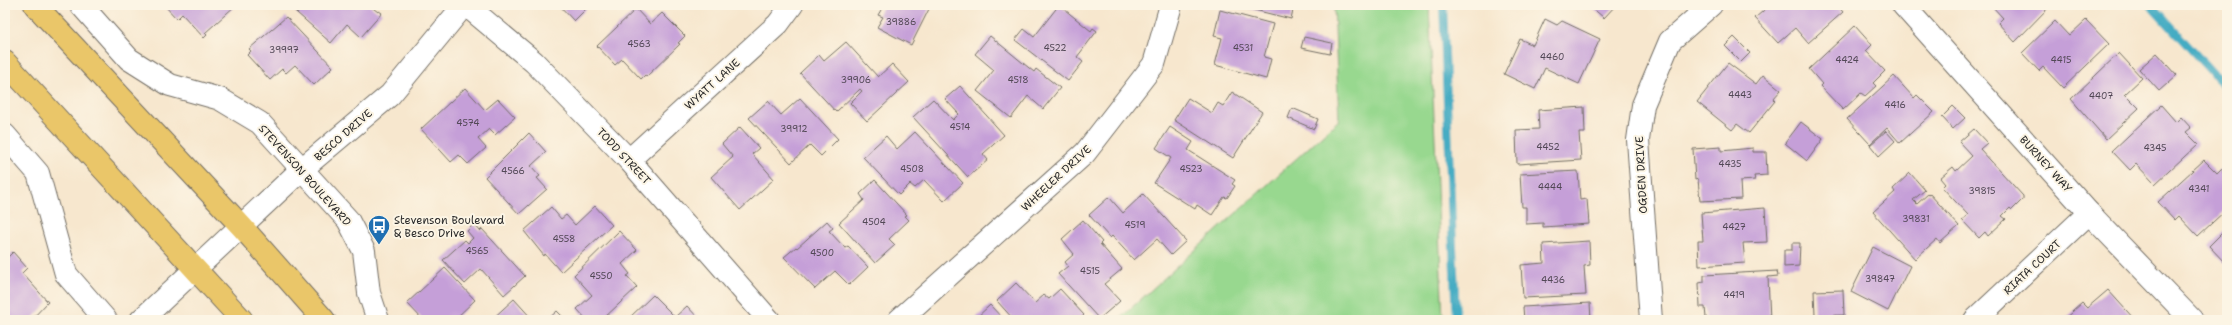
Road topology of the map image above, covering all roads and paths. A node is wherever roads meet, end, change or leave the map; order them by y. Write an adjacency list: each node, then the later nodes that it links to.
1 (35, 5): 13 (main road)
2 (80, 5): 11 (street, STEVENSON BOULEVARD)
3 (465, 5): 10 (street, TODD STREET); 11 (street, BESCO DRIVE)
4 (792, 5): 10 (street, WYATT LANE)
5 (1172, 5): 21 (street, WHEELER DRIVE)
6 (1711, 5): 22 (street, OGDEN DRIVE)
7 (1903, 5): 12 (street, BURNEY WAY)
8 (5, 62): 14 (main road)
9 (5, 135): 15 (street)
10 (629, 160): 20 (street, TODD STREET)
11 (302, 169): 13 (street, BESCO DRIVE); 19 (street, STEVENSON BOULEVARD)
12 (2089, 213): 23 (street, RIATA COURT); 24 (street, BURNEY WAY)
13 (242, 227): 14 (street, BESCO DRIVE); 18 (main road)
14 (195, 268): 16 (street, BESCO DRIVE); 17 (main road)
15 (106, 320)
16 (141, 320)
17 (242, 320)
18 (324, 320)
19 (378, 320)
20 (769, 320)
21 (899, 320)
22 (1651, 320)
23 (1975, 320)
24 (2192, 320)

